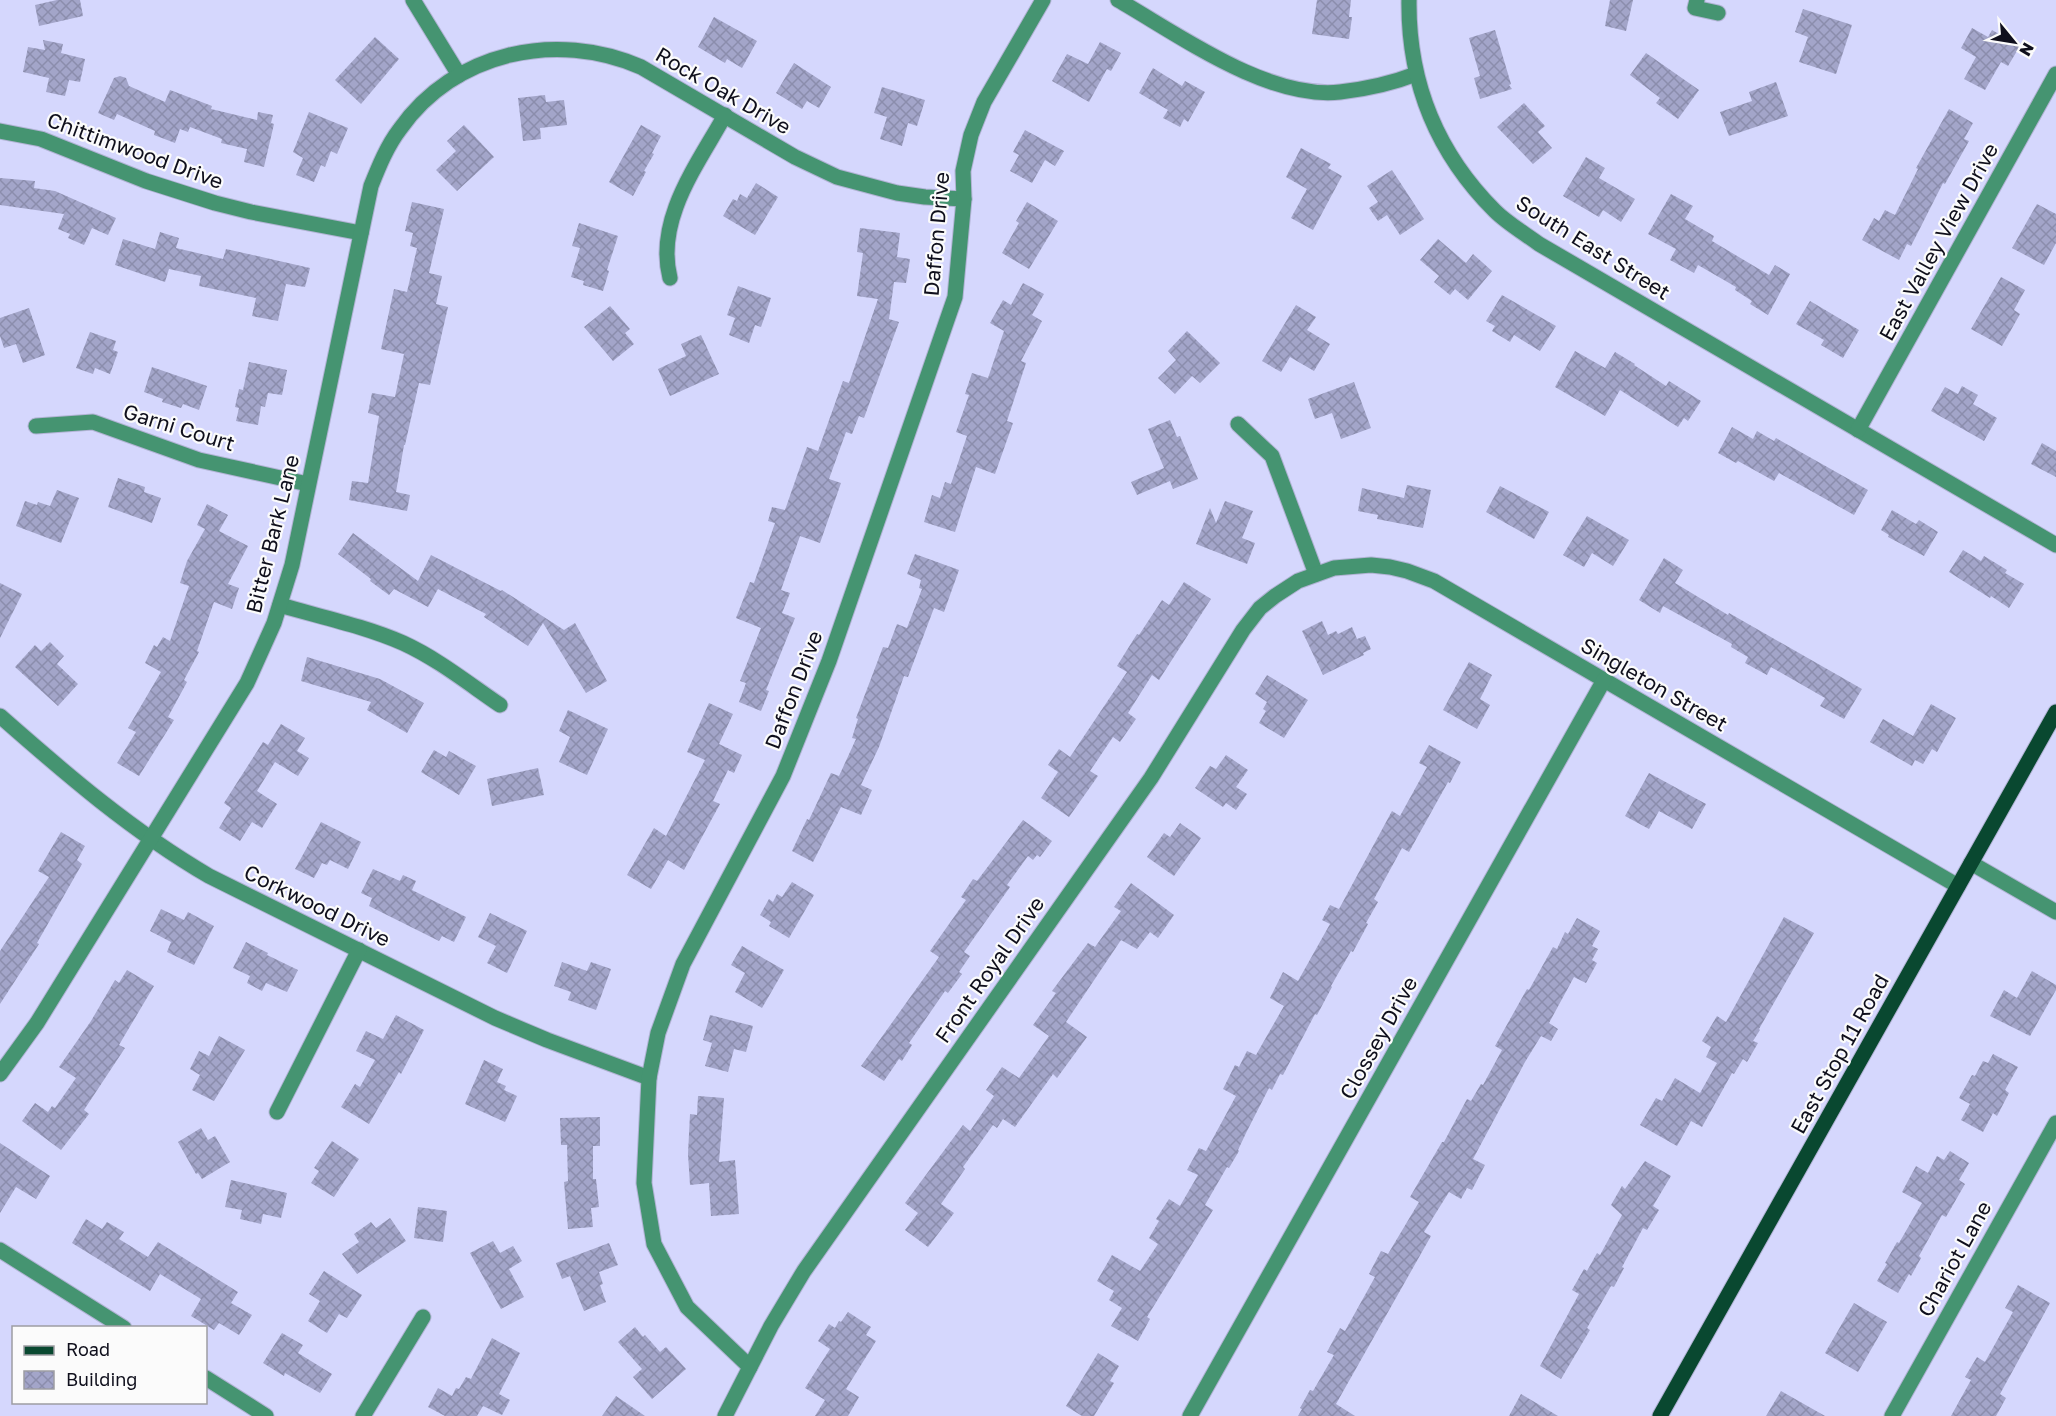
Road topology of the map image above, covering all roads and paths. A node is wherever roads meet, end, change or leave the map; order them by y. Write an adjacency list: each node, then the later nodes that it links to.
1 (413, 0): 8 (street)
2 (1043, 0): 12 (street, Daffon Drive)
3 (1118, 0): 7 (street)
4 (1409, 0): 7 (street, South East Street)
5 (1696, 0): 6 (street)
6 (1718, 13)
7 (1416, 74): 17 (street, South East Street)
8 (459, 75): 10 (street, Rock Oak Drive); 13 (street, Bitter Bark Lane)
9 (2056, 75): 17 (street, East Valley View Drive)
10 (725, 116): 12 (street, Rock Oak Drive); 14 (street)
11 (0, 131): 13 (street, Chittimwood Drive)
12 (964, 198): 32 (street, Daffon Drive)
13 (361, 233): 18 (street, Bitter Bark Lane)
14 (670, 278)
15 (1238, 424): 20 (street)
16 (36, 426): 18 (street, Garni Court)
17 (1858, 430): 19 (street, South East Street)
18 (308, 484): 21 (street, Bitter Bark Lane)
19 (2056, 545)
20 (1316, 573): 22 (street, Singleton Street); 38 (street, Front Royal Drive)
21 (280, 605): 23 (street); 26 (street, Bitter Bark Lane)
22 (1604, 680): 28 (street, Singleton Street); 43 (street, Clossey Drive)
23 (500, 705)
24 (2056, 712): 27 (main road, East Stop 11 Road)
25 (0, 716): 26 (street, Corkwood Drive)
26 (151, 840): 30 (street, Corkwood Drive); 31 (street, Bitter Bark Lane)
27 (1971, 863): 28 (main road, East Stop 11 Road); 29 (street)
28 (1958, 886): 44 (main road, East Stop 11 Road)
29 (2056, 912)
30 (358, 950): 32 (street, Corkwood Drive); 33 (street)
31 (0, 1074)
32 (649, 1078): 38 (street, Daffon Drive)
33 (276, 1112)
34 (2056, 1123): 45 (street, Chariot Lane)
35 (0, 1250): 37 (street)
36 (423, 1317): 41 (street)
37 (121, 1326)
38 (750, 1367): 42 (street, Front Royal Drive)
39 (207, 1379): 40 (street)
40 (266, 1416)
41 (363, 1416)
42 (724, 1416)
43 (1190, 1416)
44 (1660, 1416)
45 (1892, 1416)

